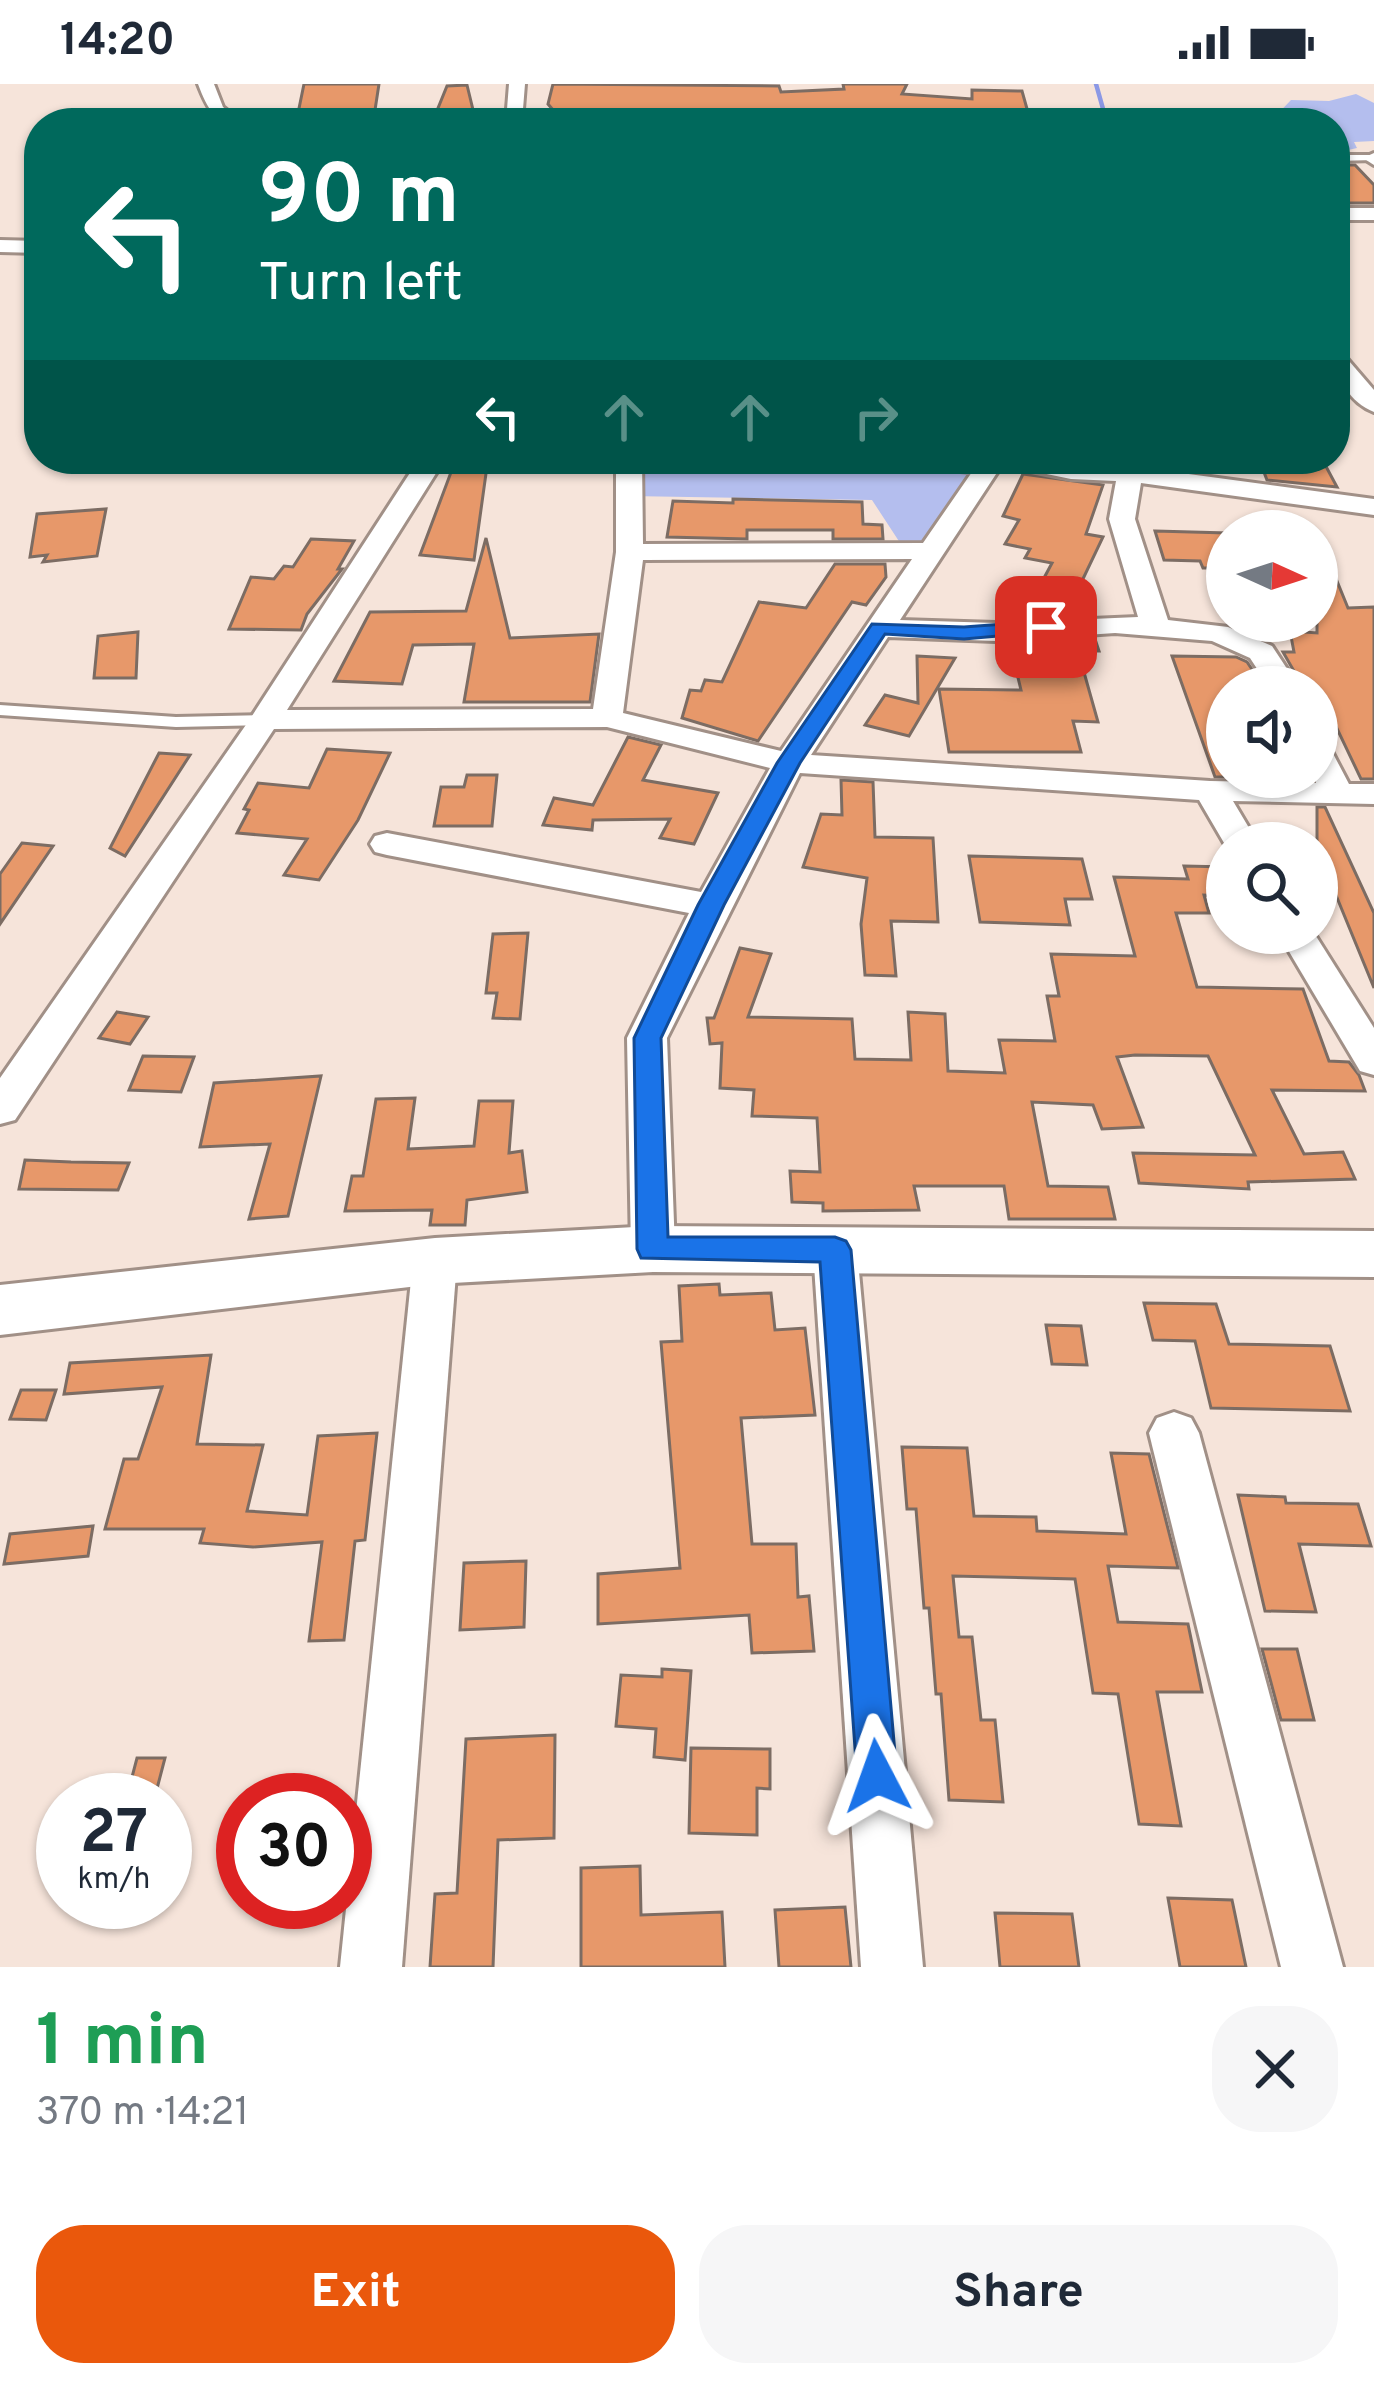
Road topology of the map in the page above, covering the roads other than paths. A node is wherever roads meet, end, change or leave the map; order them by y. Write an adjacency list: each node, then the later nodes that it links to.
1 (1350, 380): 2 (street)
2 (1374, 405)
3 (422, 474): 16 (street)
4 (629, 474): 10 (street)
5 (987, 474): 9 (street)
6 (1131, 474): 11 (street)
7 (1180, 474): 8 (street)
8 (1374, 507)
9 (930, 551): 10 (street); 12 (street)
10 (630, 552): 15 (street)
11 (1155, 626): 12 (street); 13 (street)
12 (879, 628): 17 (street)
13 (1270, 666)
14 (0, 710): 16 (lane)
15 (607, 718): 16 (street); 17 (street)
16 (265, 720): 25 (street)
17 (789, 763): 18 (street); 22 (street)
18 (1206, 791)
19 (1338, 794): 20 (street)
20 (1374, 794)
21 (387, 844): 22 (street)
22 (711, 905): 26 (street)
23 (1309, 954): 24 (street)
24 (1374, 1061)
25 (0, 1108)
26 (652, 1249): 27 (street); 29 (street)
27 (835, 1250): 28 (street); 33 (street)
28 (1374, 1254)
29 (435, 1262): 30 (street); 32 (street)
30 (0, 1310)
31 (1174, 1433): 34 (street)
32 (371, 1967)
33 (892, 1967)
34 (1312, 1967)

